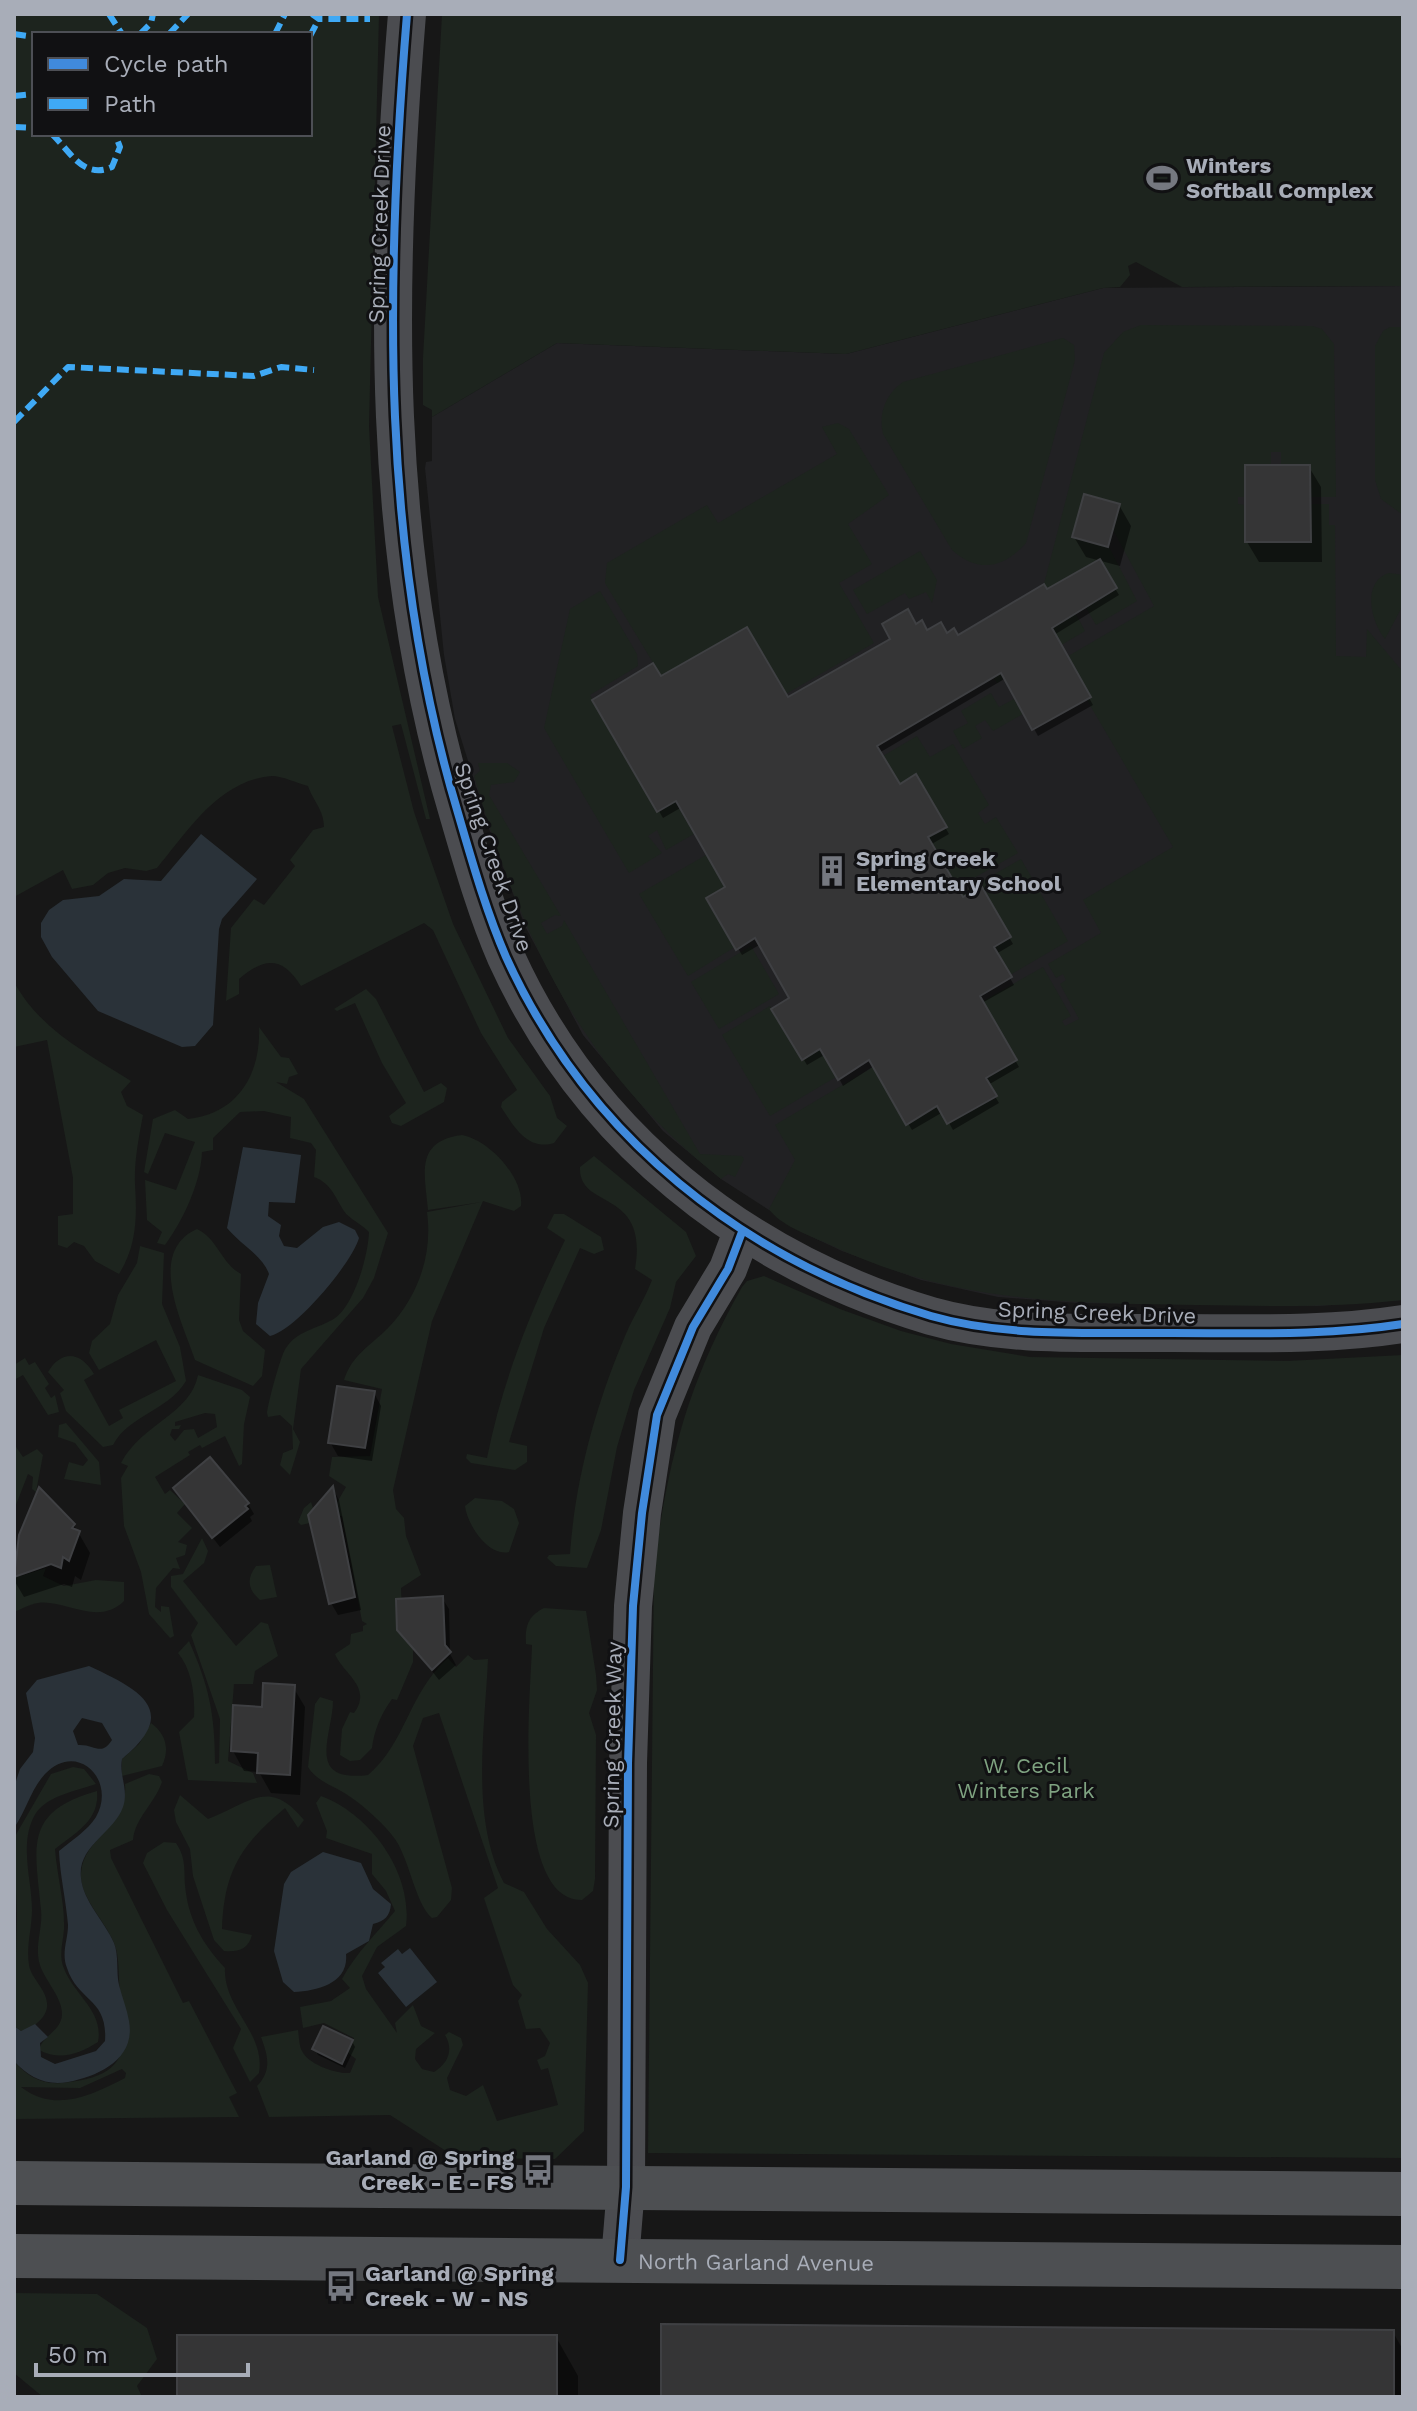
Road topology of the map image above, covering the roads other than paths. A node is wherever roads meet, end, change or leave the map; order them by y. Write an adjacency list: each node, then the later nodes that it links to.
1 (407, 14): 2 (street, Spring Creek Drive)
2 (742, 1232): 3 (street, Spring Creek Drive); 5 (street, Spring Creek Way)
3 (1403, 1324)
4 (14, 2183): 5 (main road)
5 (626, 2187): 6 (main road); 8 (street, Spring Creek Way)
6 (1403, 2194)
7 (14, 2256): 8 (main road, North Garland Avenue)
8 (620, 2260): 9 (main road, North Garland Avenue)
9 (1403, 2267)

